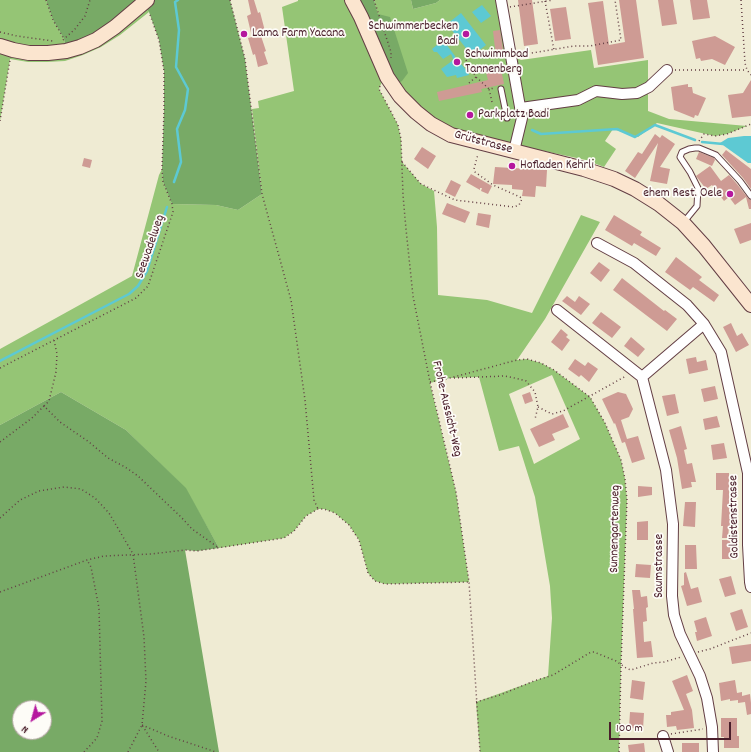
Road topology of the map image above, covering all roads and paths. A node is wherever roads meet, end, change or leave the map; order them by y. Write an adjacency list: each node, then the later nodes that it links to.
1 (46, 0): 14 (path)
2 (90, 0): 14 (path)
3 (230, 0): 54 (path)
4 (352, 0): 24 (main road, Grütstrasse)
5 (374, 0): 19 (path)
6 (553, 0): 9 (path)
7 (615, 0): 17 (path)
8 (741, 0): 22 (path)
9 (545, 1): 11 (path); 17 (path)
10 (145, 2): 16 (main road); 43 (path, Seewadelweg)
11 (502, 4): 18 (street)
12 (0, 32): 15 (path)
13 (58, 40): 14 (path)
14 (64, 40)
15 (53, 41)
16 (6, 48): 31 (path)
17 (554, 50): 18 (path)
18 (512, 56): 29 (street)
19 (391, 60)
20 (466, 60): 25 (path)
21 (667, 70): 22 (path); 29 (street)
22 (747, 70): 23 (path)
23 (751, 75)
24 (387, 77): 34 (main road, Grütstrasse); 36 (path, Frohe-Aussicht-Weg)
25 (476, 77): 26 (path); 28 (path)
26 (469, 83)
27 (501, 89): 30 (lane)
28 (489, 90)
29 (521, 108): 34 (street)
30 (507, 118)
31 (0, 121)
32 (751, 124): 33 (path)
33 (695, 148): 37 (lane); 38 (lane)
34 (514, 151): 38 (main road, Grütstrasse)
35 (478, 153): 36 (path)
36 (402, 162): 47 (path, Frohe-Aussicht-Weg)
37 (751, 196)
38 (683, 223): 40 (main road, Grütstrasse)
39 (597, 244): 42 (street, Goldistenstrasse)
40 (751, 305)
41 (557, 310): 45 (street)
42 (704, 324): 45 (street); 53 (street, Goldistenstrasse)
43 (54, 340): 44 (path, Seewadelweg); 49 (path)
44 (0, 368)
45 (638, 374): 48 (path); 63 (street, Saumstrasse)
46 (450, 378): 47 (path, Sunnengartenweg); 48 (path, Sunnengartenweg); 50 (path, Sunnengartenweg)
47 (430, 382): 59 (path, Frohe-Aussicht-Weg)
48 (590, 397): 50 (path); 64 (path, Sunnengartenweg)
49 (44, 406): 52 (path); 56 (path)
50 (538, 407): 51 (path, Sunnengartenweg)
51 (536, 419)
52 (0, 442)
53 (749, 472): 60 (street, Goldistenstrasse)
54 (318, 509): 56 (path); 59 (path)
55 (0, 518): 57 (path)
56 (219, 548): 57 (path)
57 (133, 554): 58 (path); 66 (path)
58 (87, 560): 61 (path); 69 (path)
59 (469, 582): 65 (path, Frohe-Aussicht-Weg)
60 (751, 587)
61 (0, 592)
62 (751, 633): 63 (path)
63 (690, 654): 64 (path); 67 (street, Saumstrasse)
64 (621, 665): 65 (path); 74 (path, Sunnengartenweg)
65 (476, 702): 73 (path, Frohe-Aussicht-Weg)
66 (142, 725): 70 (path); 71 (path); 72 (path)
67 (712, 727): 68 (path); 76 (street, Saumstrasse)
68 (663, 736): 75 (street)
69 (84, 752)
70 (128, 752)
71 (159, 752)
72 (216, 752)
73 (480, 752)
74 (619, 752)
75 (668, 752)
76 (713, 752)

